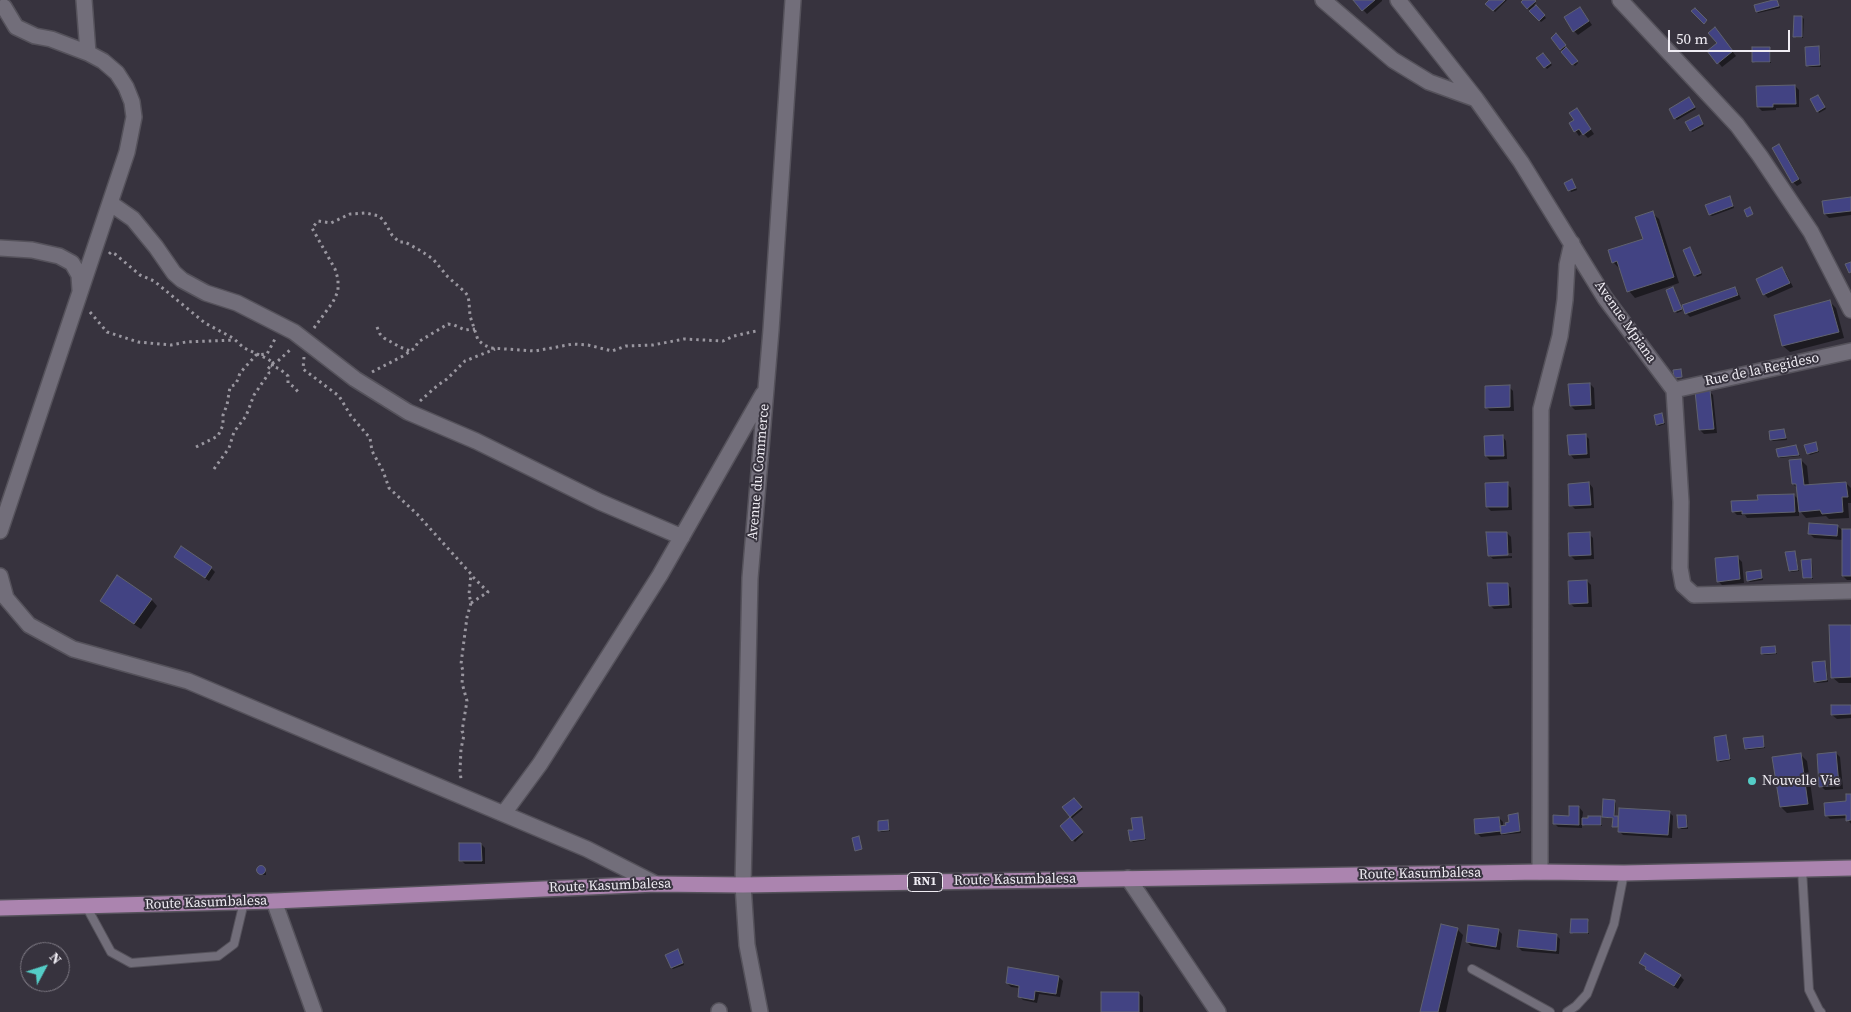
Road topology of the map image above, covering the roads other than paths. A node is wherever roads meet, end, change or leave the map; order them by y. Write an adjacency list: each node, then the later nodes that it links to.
1 (84, 0): 7 (street)
2 (1323, 0): 8 (street)
3 (1398, 0): 8 (street, Avenue Mpiana)
4 (1620, 0): 13 (street)
5 (789, 3): 15 (street, Avenue du Commerce)
6 (4, 7): 7 (street)
7 (88, 53): 9 (street)
8 (1476, 99): 10 (street, Avenue Mpiana)
9 (110, 203): 12 (street); 18 (street)
10 (1572, 242): 16 (street, Avenue Mpiana); 24 (street)
11 (0, 248): 12 (street)
12 (80, 292): 17 (street)
13 (1851, 310)
14 (1851, 351): 16 (street, Rue de la Regideso)
15 (766, 388): 18 (street); 28 (street, Avenue du Commerce)
16 (1674, 390): 20 (street)
17 (0, 531)
18 (682, 537): 21 (street)
19 (0, 576): 21 (street)
20 (1851, 591)
21 (504, 814): 27 (street)
22 (1851, 868): 23 (highway, Route Kasumbalesa / RN1)
23 (1802, 869): 25 (highway, Route Kasumbalesa / RN1); 39 (lane)
24 (1540, 872): 25 (highway, Route Kasumbalesa / RN1); 26 (highway, Route Kasumbalesa / RN1)
25 (1624, 873): 38 (lane)
26 (1128, 878): 28 (highway, Route Kasumbalesa / RN1); 36 (street)
27 (656, 884): 28 (highway, Route Kasumbalesa / RN1); 29 (highway, Route Kasumbalesa / RN1)
28 (743, 885): 35 (street, Avenue du Commerce)
29 (274, 901): 30 (highway, Route Kasumbalesa / RN1); 34 (street)
30 (244, 902): 31 (highway, Route Kasumbalesa / RN1); 31 (lane)
31 (86, 906): 32 (highway, Route Kasumbalesa / RN1)
32 (0, 908)
33 (1472, 969): 37 (lane)
34 (314, 1012)
35 (760, 1012)
36 (1218, 1012)
37 (1550, 1012)
38 (1566, 1012)
39 (1822, 1012)

